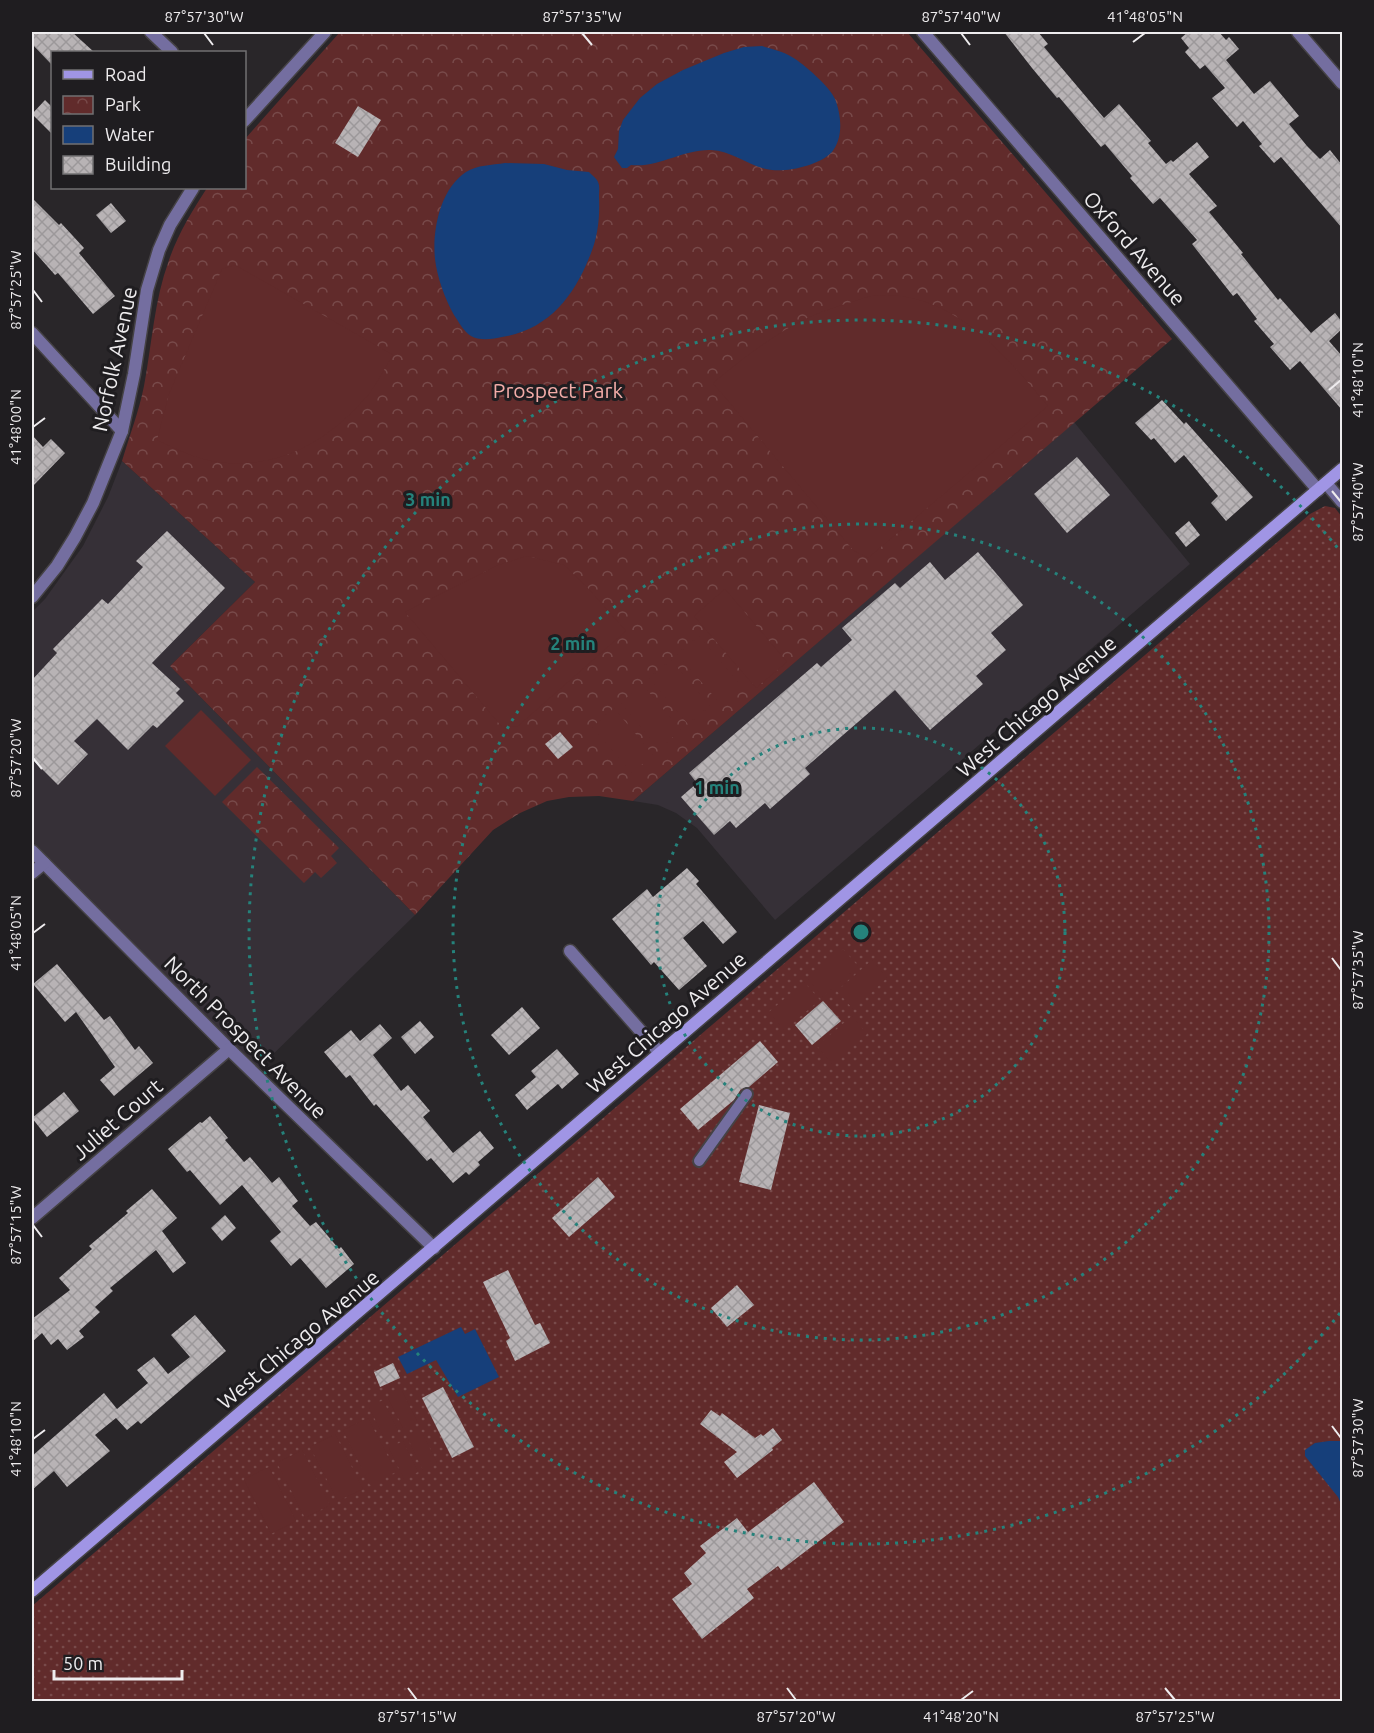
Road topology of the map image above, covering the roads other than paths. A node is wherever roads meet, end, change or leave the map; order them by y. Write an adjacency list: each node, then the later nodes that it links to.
1 (151, 32): 5 (street)
2 (325, 32): 7 (street)
3 (923, 32): 12 (street, Oxford Avenue)
4 (1298, 32): 6 (street)
5 (171, 51)
6 (1342, 83)
7 (246, 119)
8 (192, 189): 10 (street, Norfolk Avenue)
9 (32, 333): 10 (street)
10 (122, 431): 14 (street, Norfolk Avenue)
11 (1342, 469): 12 (main road, West Chicago Avenue)
12 (1322, 487): 13 (street, Oxford Avenue); 20 (main road, West Chicago Avenue)
13 (1342, 502)
14 (32, 597)
15 (32, 851): 16 (street, North Prospect Avenue)
16 (44, 863): 17 (street); 19 (street, North Prospect Avenue)
17 (32, 873)
18 (570, 951): 20 (street)
19 (229, 1049): 23 (street, Juliet Court); 24 (street, North Prospect Avenue)
20 (660, 1053): 24 (main road, West Chicago Avenue)
21 (747, 1094): 22 (lane)
22 (699, 1161)
23 (32, 1218)
24 (434, 1248): 25 (main road, West Chicago Avenue)
25 (32, 1591)

